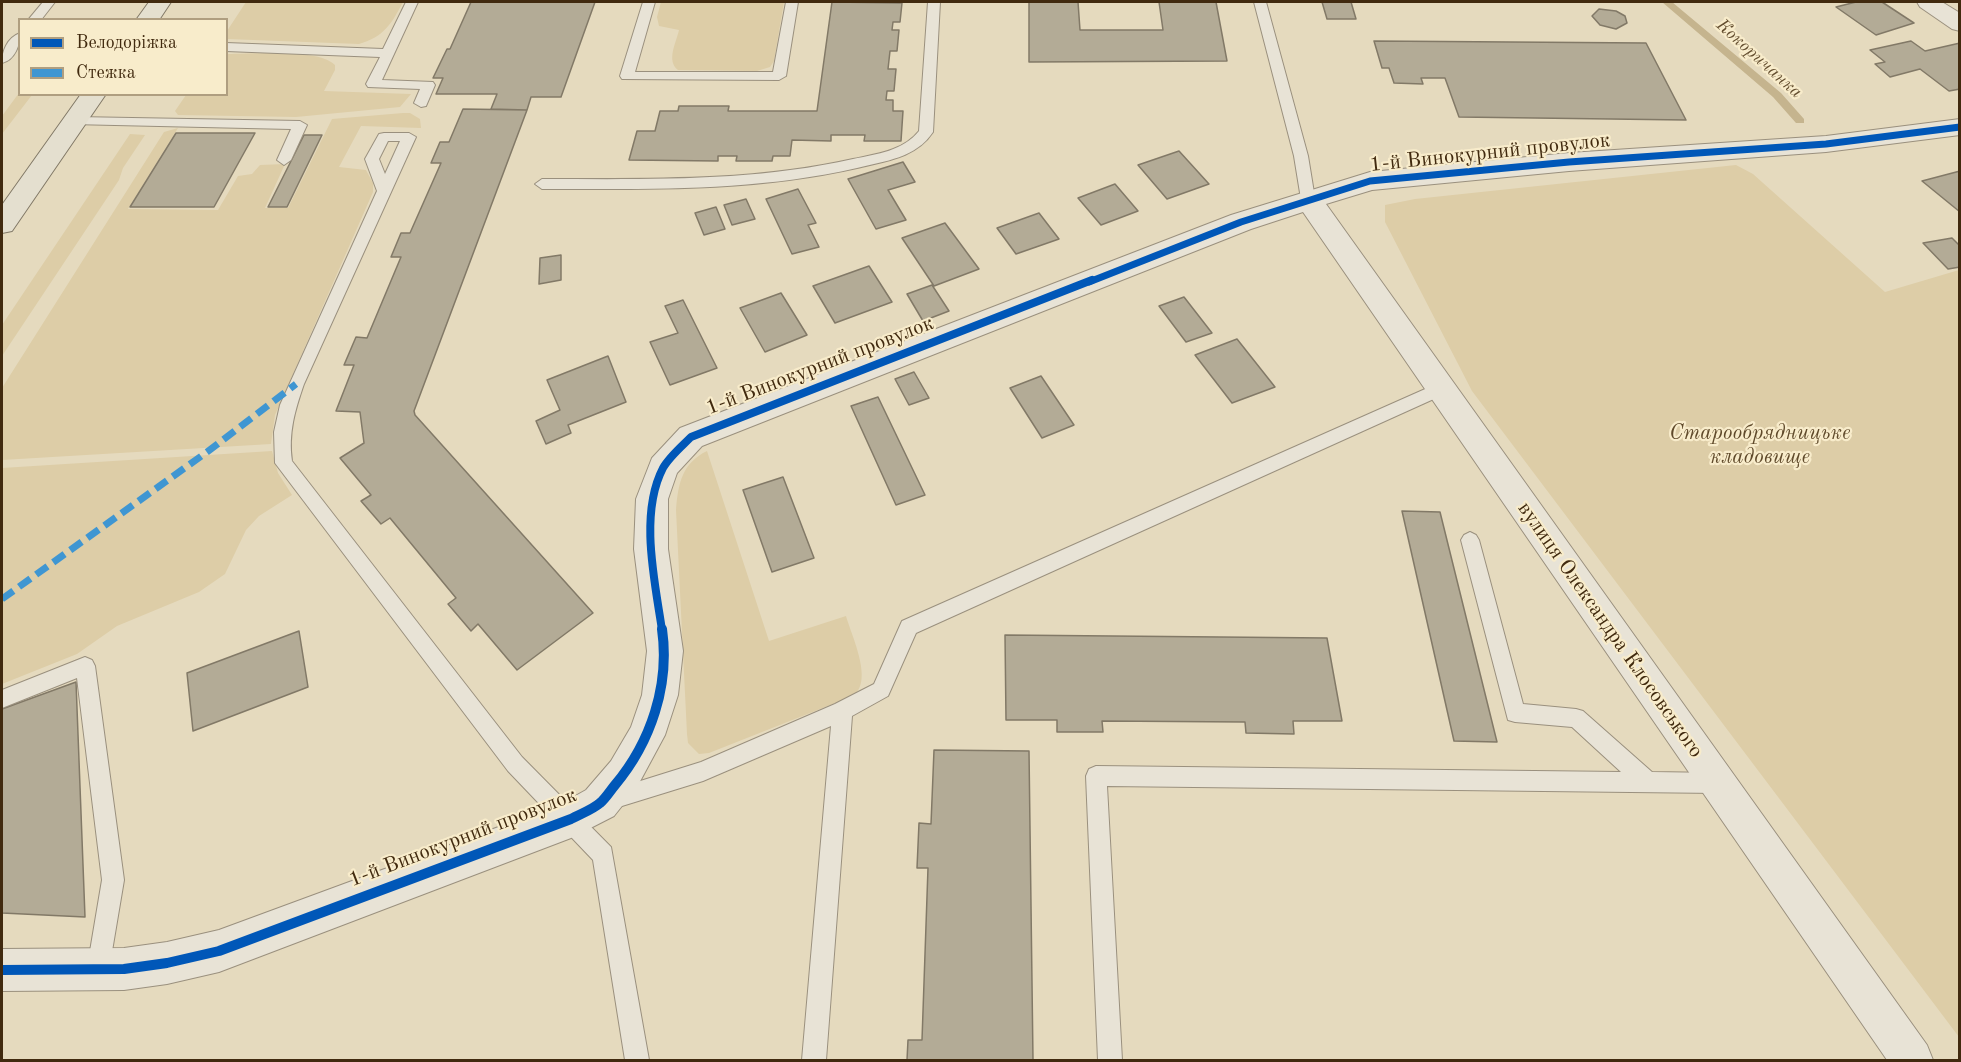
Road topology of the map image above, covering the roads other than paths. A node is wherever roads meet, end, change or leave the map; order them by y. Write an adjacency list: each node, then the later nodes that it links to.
1 (49, 2): 9 (lane)
2 (160, 2): 10 (main road)
3 (412, 2): 14 (lane)
4 (649, 2): 5 (lane)
5 (792, 2)
6 (934, 2): 21 (lane)
7 (1260, 2): 23 (lane)
8 (1928, 2): 11 (street)
9 (36, 18)
10 (148, 18)
11 (1959, 24)
12 (18, 39): 15 (lane)
13 (228, 47): 14 (lane)
14 (386, 53): 17 (lane)
15 (2, 59)
16 (93, 96): 18 (main road)
17 (421, 103)
18 (76, 121): 20 (lane); 24 (main road)
19 (1957, 130): 23 (street, 1-й Винокурний провулок)
20 (284, 160)
21 (542, 184)
22 (384, 191): 31 (lane)
23 (1308, 199): 25 (street, вулиця Олександра Клосовського); 31 (street, 1-й Винокурний провулок)
24 (2, 224)
25 (1441, 388): 28 (lane); 30 (street, вулиця Олександра Клосовського)
26 (1470, 540): 29 (lane)
27 (2, 699): 32 (lane)
28 (842, 711): 31 (lane); 35 (lane)
29 (1648, 783): 30 (lane); 36 (lane)
30 (1718, 783): 37 (street, вулиця Олександра Клосовського)
31 (585, 811): 32 (street, 1-й Винокурний провулок); 34 (lane)
32 (98, 969): 33 (street, 1-й Винокурний провулок)
33 (7, 977)
34 (637, 1060)
35 (814, 1060)
36 (1110, 1060)
37 (1912, 1060)

